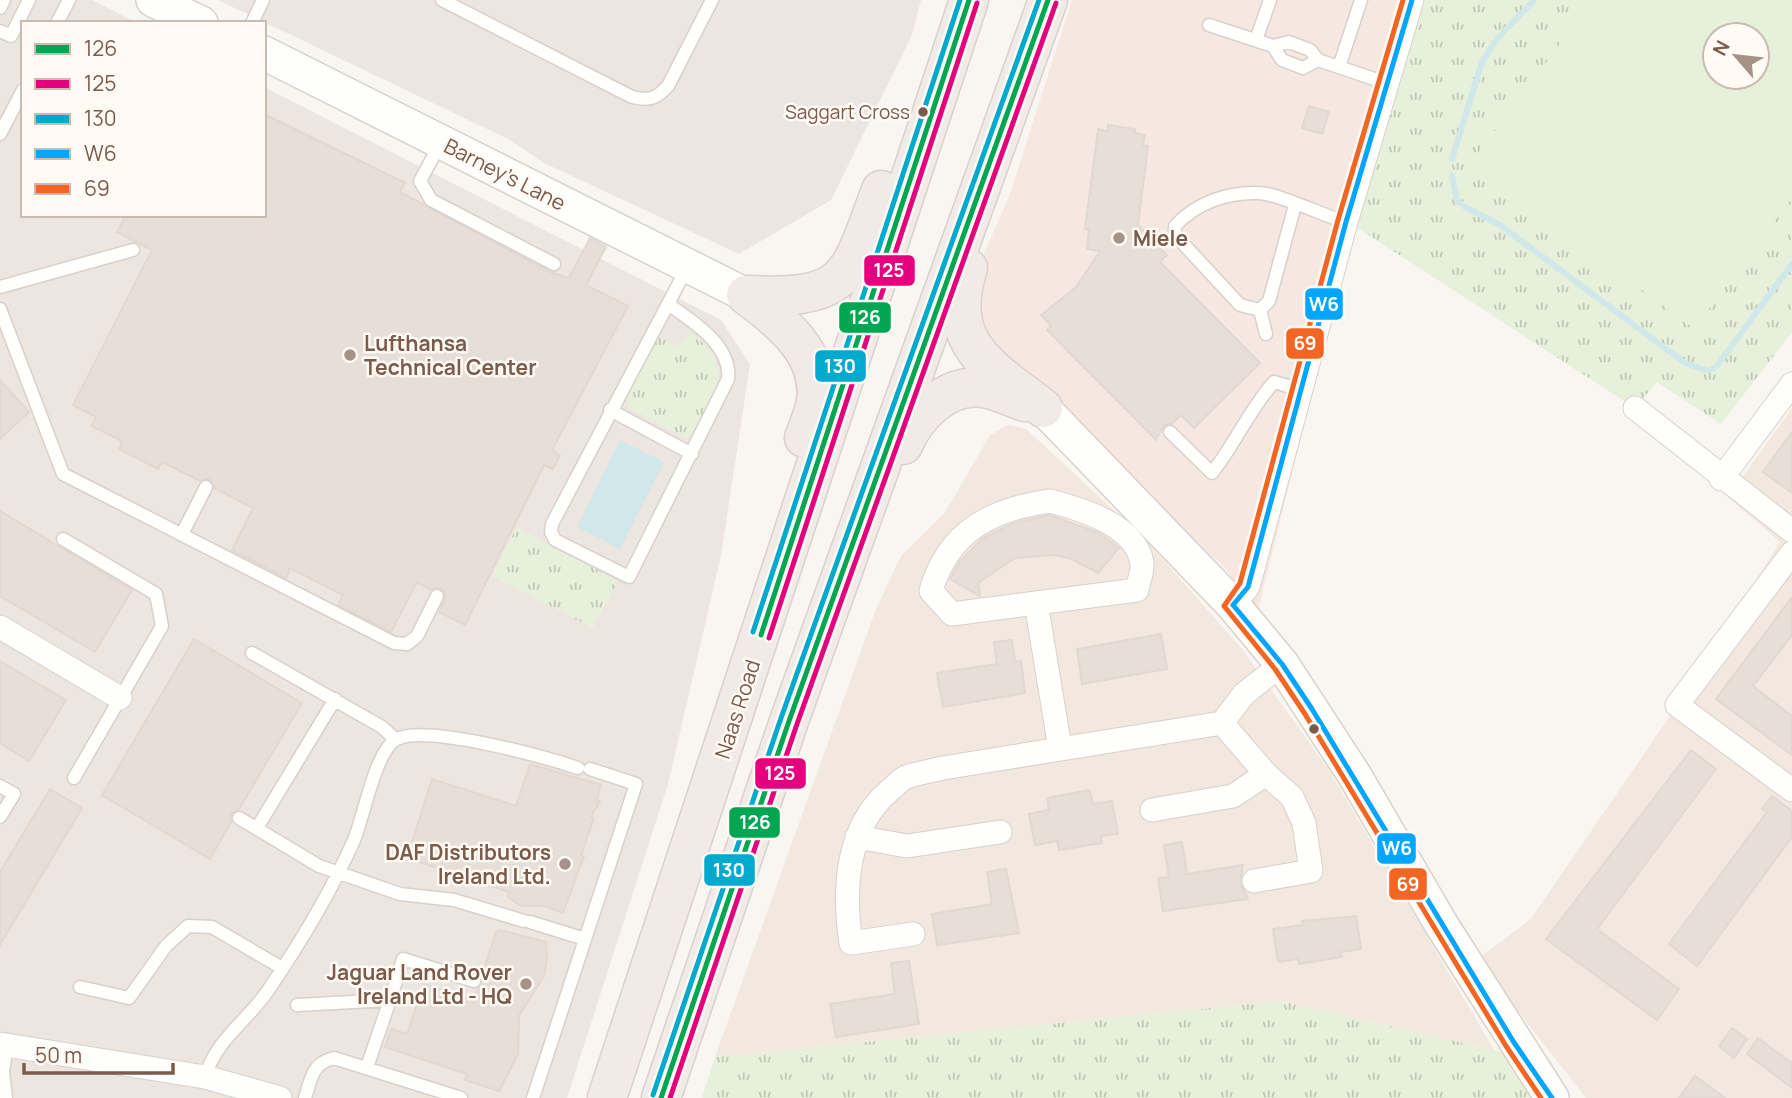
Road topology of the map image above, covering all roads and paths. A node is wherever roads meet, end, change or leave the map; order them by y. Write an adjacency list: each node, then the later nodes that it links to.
1 (4, 0): 14 (lane)
2 (29, 0): 19 (lane)
3 (69, 0): 16 (lane)
4 (153, 0): 15 (street)
5 (263, 0): 17 (lane)
6 (442, 0): 7 (lane)
7 (712, 0)
8 (960, 0): 36 (highway)
9 (969, 0): 76 (highway, Naas Road)
10 (1048, 0): 27 (highway)
11 (1270, 0): 20 (lane)
12 (1361, 0): 24 (lane)
13 (1412, 0): 25 (street)
14 (0, 8)
15 (200, 17)
16 (58, 21)
17 (253, 21)
18 (1209, 25): 20 (lane)
19 (0, 31)
20 (1255, 40): 21 (lane)
21 (1273, 46): 23 (lane); 23 (lane)
22 (266, 54): 29 (street, Barney's Lane)
23 (1318, 60): 24 (lane)
24 (1339, 67): 25 (lane)
25 (1386, 83): 31 (street)
26 (21, 94): 28 (lane)
27 (1008, 114): 43 (highway); 54 (highway)
28 (0, 134)
29 (441, 142): 33 (lane); 34 (street, Barney's Lane)
30 (1295, 205): 31 (lane); 39 (lane); 39 (lane)
31 (1346, 222): 42 (street)
32 (133, 250): 35 (lane)
33 (554, 264)
34 (688, 265): 36 (street, Barney's Lane); 37 (lane)
35 (0, 287)
36 (746, 295): 76 (highway)
37 (668, 304): 45 (lane); 47 (lane)
38 (0, 309): 51 (lane)
39 (1260, 310): 40 (lane)
40 (1266, 334)
41 (1792, 384): 48 (street)
42 (1301, 390): 46 (lane); 57 (street)
43 (1044, 408): 54 (highway); 57 (street)
44 (1634, 408): 48 (street)
45 (610, 410): 47 (lane); 47 (lane)
46 (1170, 432)
47 (692, 454)
48 (1721, 479): 50 (street)
49 (206, 486): 51 (lane)
50 (1792, 531)
51 (182, 534): 55 (lane)
52 (63, 538): 61 (lane)
53 (1792, 553): 69 (street)
54 (839, 584): 95 (highway)
55 (437, 596)
56 (1036, 603): 56 (street); 65 (street)
57 (1233, 605): 60 (street)
58 (0, 627): 61 (street)
59 (252, 653): 62 (lane)
60 (1282, 664): 63 (street); 96 (street)
61 (120, 698): 67 (lane)
62 (335, 699): 64 (lane); 73 (lane)
63 (1222, 723): 65 (street); 66 (street)
64 (395, 739): 77 (lane); 80 (lane)
65 (1060, 748): 75 (street)
66 (1266, 774): 70 (street); 78 (street)
67 (74, 778)
68 (0, 786): 71 (lane)
69 (1792, 790)
70 (1152, 810)
71 (0, 817)
72 (239, 818): 73 (lane)
73 (257, 828): 77 (lane)
74 (1000, 832): 75 (street)
75 (857, 837): 79 (street)
76 (690, 850): 94 (highway, Naas Road)
77 (338, 872): 80 (lane); 81 (lane)
78 (1254, 881)
79 (913, 934)
80 (585, 939): 93 (lane)
81 (282, 968): 83 (lane); 88 (lane)
82 (474, 981): 84 (lane)
83 (80, 987)
84 (390, 1000): 85 (lane); 87 (lane)
85 (297, 1005)
86 (4, 1045): 88 (street); 90 (lane)
87 (368, 1067): 91 (lane); 92 (lane)
88 (205, 1077): 89 (street)
89 (276, 1097)
90 (6, 1098)
91 (305, 1098)
92 (461, 1098)
93 (533, 1098)
94 (607, 1098)
95 (661, 1098)
96 (1552, 1098)

